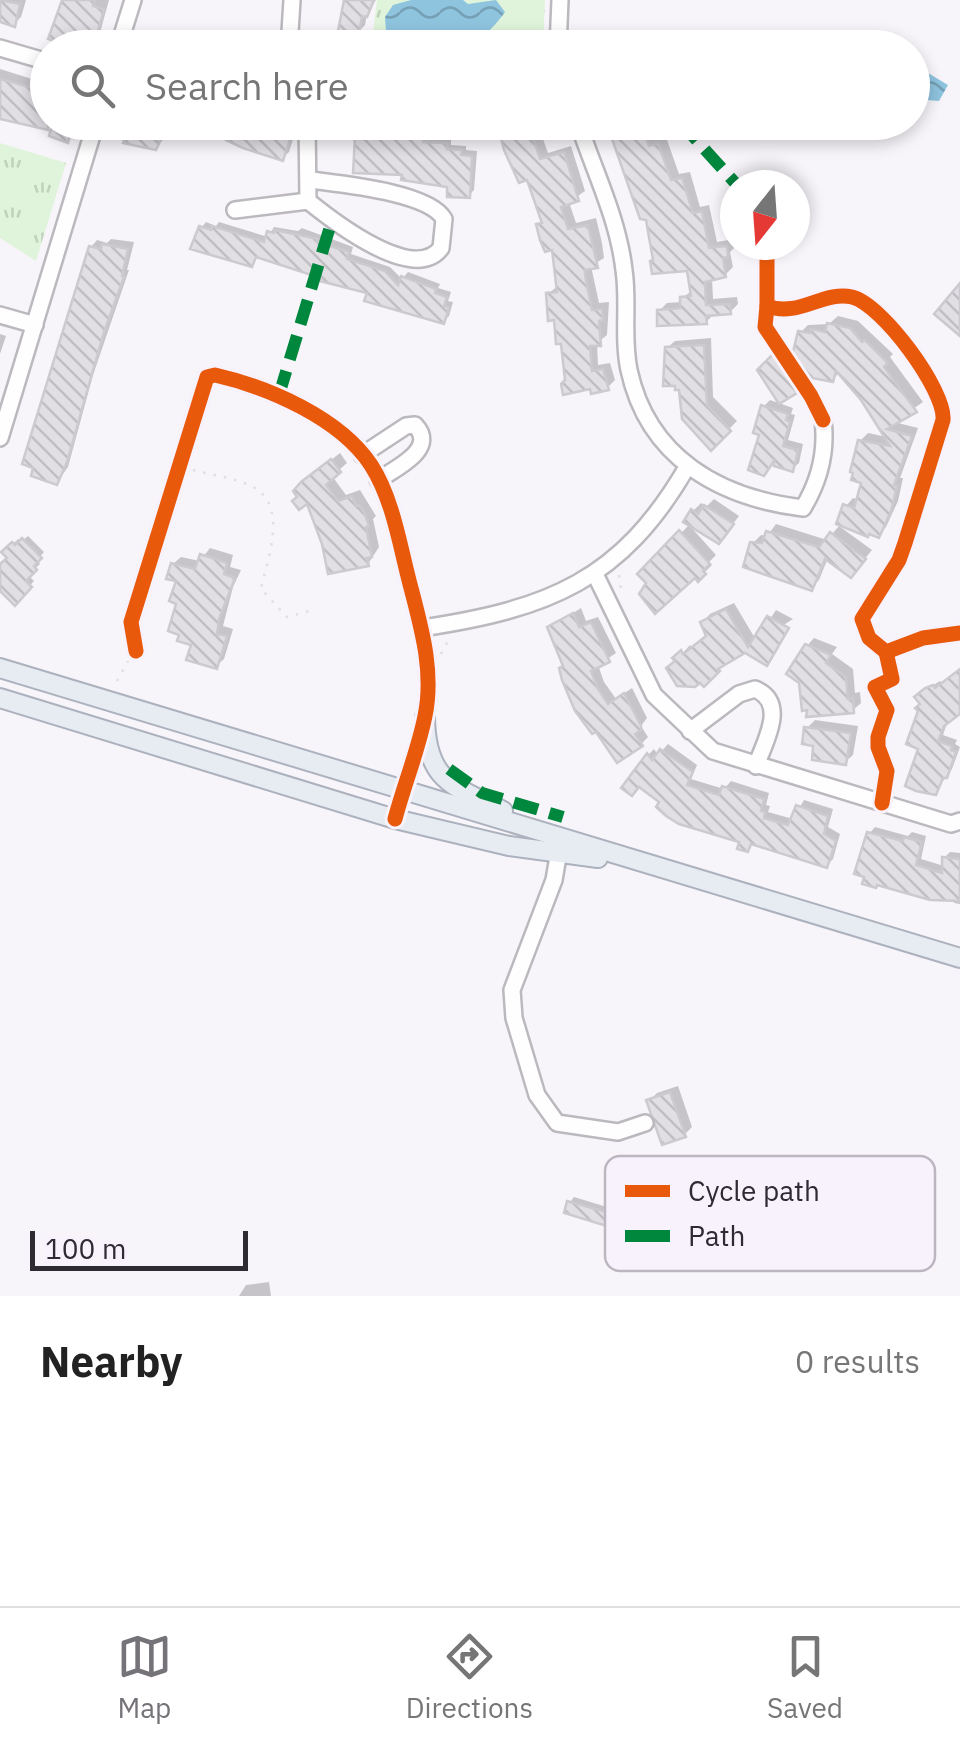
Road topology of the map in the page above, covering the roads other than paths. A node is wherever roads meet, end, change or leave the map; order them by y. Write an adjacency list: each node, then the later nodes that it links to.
1 (133, 0): 4 (street)
2 (292, 0): 5 (street)
3 (560, 0): 6 (street)
4 (124, 30)
5 (291, 30)
6 (559, 30)
7 (0, 48): 8 (street)
8 (30, 57)
9 (91, 140): 16 (street)
10 (309, 140): 12 (street)
11 (584, 140): 20 (street)
12 (310, 180): 13 (street); 13 (street)
13 (308, 201): 14 (street)
14 (235, 210)
15 (0, 315): 16 (street)
16 (34, 325): 18 (street)
17 (823, 420): 20 (street)
18 (0, 438)
19 (362, 455): 21 (street); 21 (street); 24 (street)
20 (687, 467): 22 (street)
21 (378, 480): 23 (street)
22 (595, 574): 23 (street); 28 (street)
23 (422, 628): 27 (street)
24 (136, 650)
25 (0, 668): 30 (main road)
26 (0, 698): 31 (main road)
27 (425, 717): 30 (street); 33 (main road)
28 (690, 731): 29 (street); 29 (street)
29 (756, 766): 32 (street)
30 (402, 792): 31 (street); 33 (main road)
31 (395, 819): 33 (main road)
32 (960, 821)
33 (553, 839): 34 (main road); 35 (street)
34 (960, 958)
35 (644, 1123)

